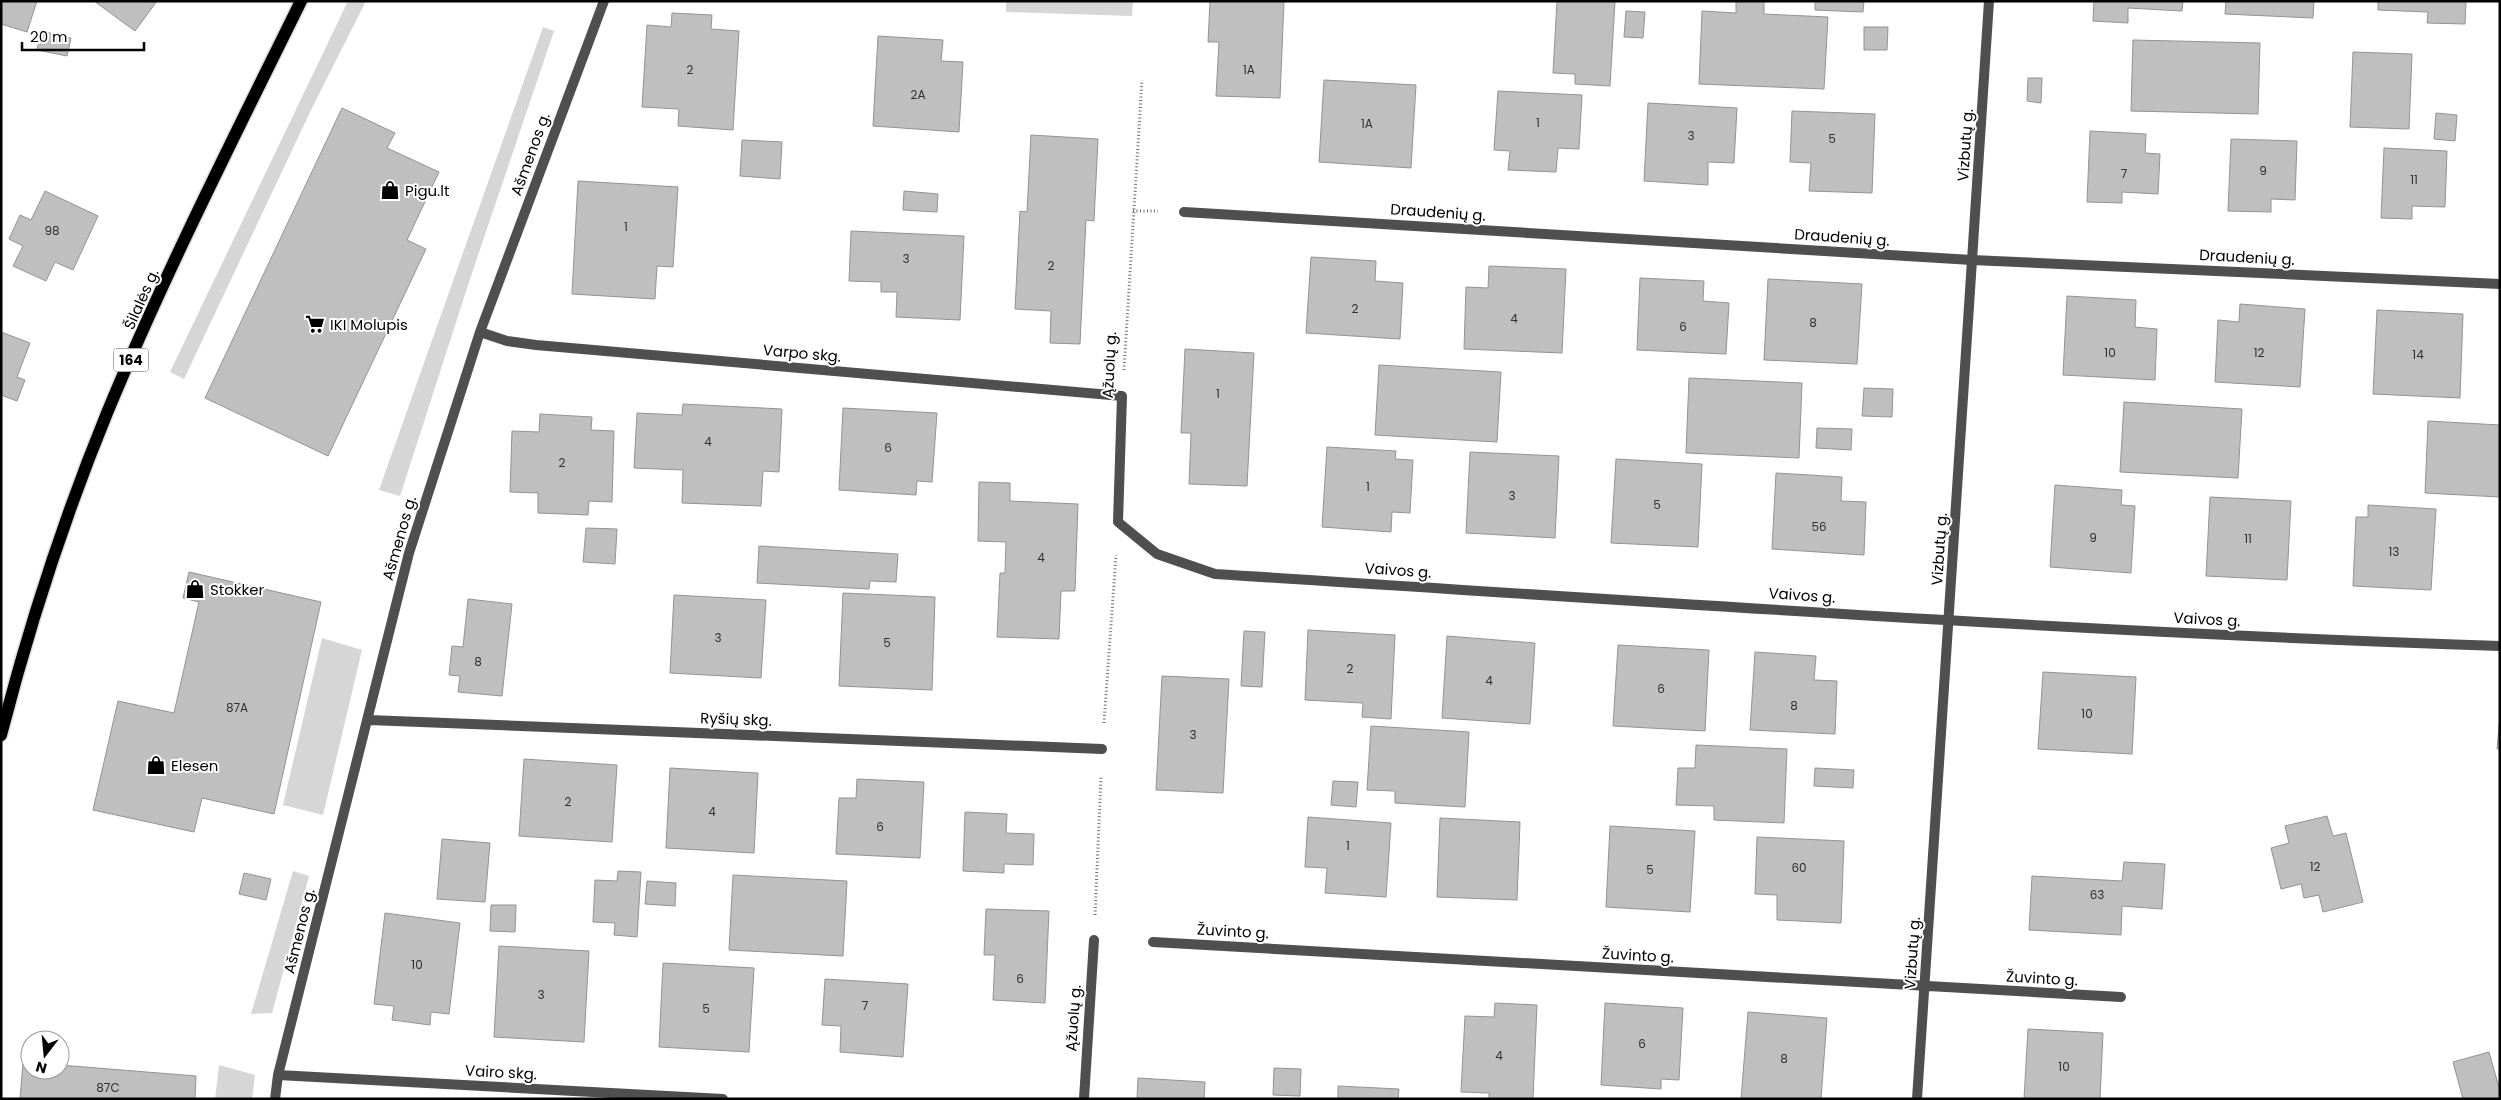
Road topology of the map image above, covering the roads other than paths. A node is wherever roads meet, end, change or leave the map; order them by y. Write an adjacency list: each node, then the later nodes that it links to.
1 (301, 1): 13 (main road, Šilalės g. / 164)
2 (604, 1): 7 (street, Ašmenos g.)
3 (1989, 1): 5 (street, Vizbutų g.)
4 (1184, 212): 5 (street, Draudenių g.)
5 (1972, 260): 6 (street, Draudenių g.); 10 (street, Vizbutų g.)
6 (2500, 284)
7 (480, 332): 8 (street, Varpo skg.); 12 (street, Ašmenos g.)
8 (1122, 396): 9 (street, Ąžuolų g.)
9 (1118, 522): 10 (street, Vaivos g.)
10 (1949, 620): 11 (street, Vaivos g.); 17 (street, Vizbutų g.)
11 (2500, 646)
12 (369, 720): 14 (street, Ryšių skg.); 19 (street, Ašmenos g.)
13 (1, 735)
14 (1102, 749)
15 (1094, 940): 22 (street, Ąžuolų g.)
16 (1153, 942): 17 (street, Žuvinto g.)
17 (1925, 986): 18 (street, Žuvinto g.); 23 (street, Vizbutų g.)
18 (2121, 997)
19 (278, 1075): 20 (street, Ašmenos g.); 21 (street, Vairo skg.)
20 (275, 1099)
21 (723, 1099)
22 (1084, 1099)
23 (1917, 1099)

